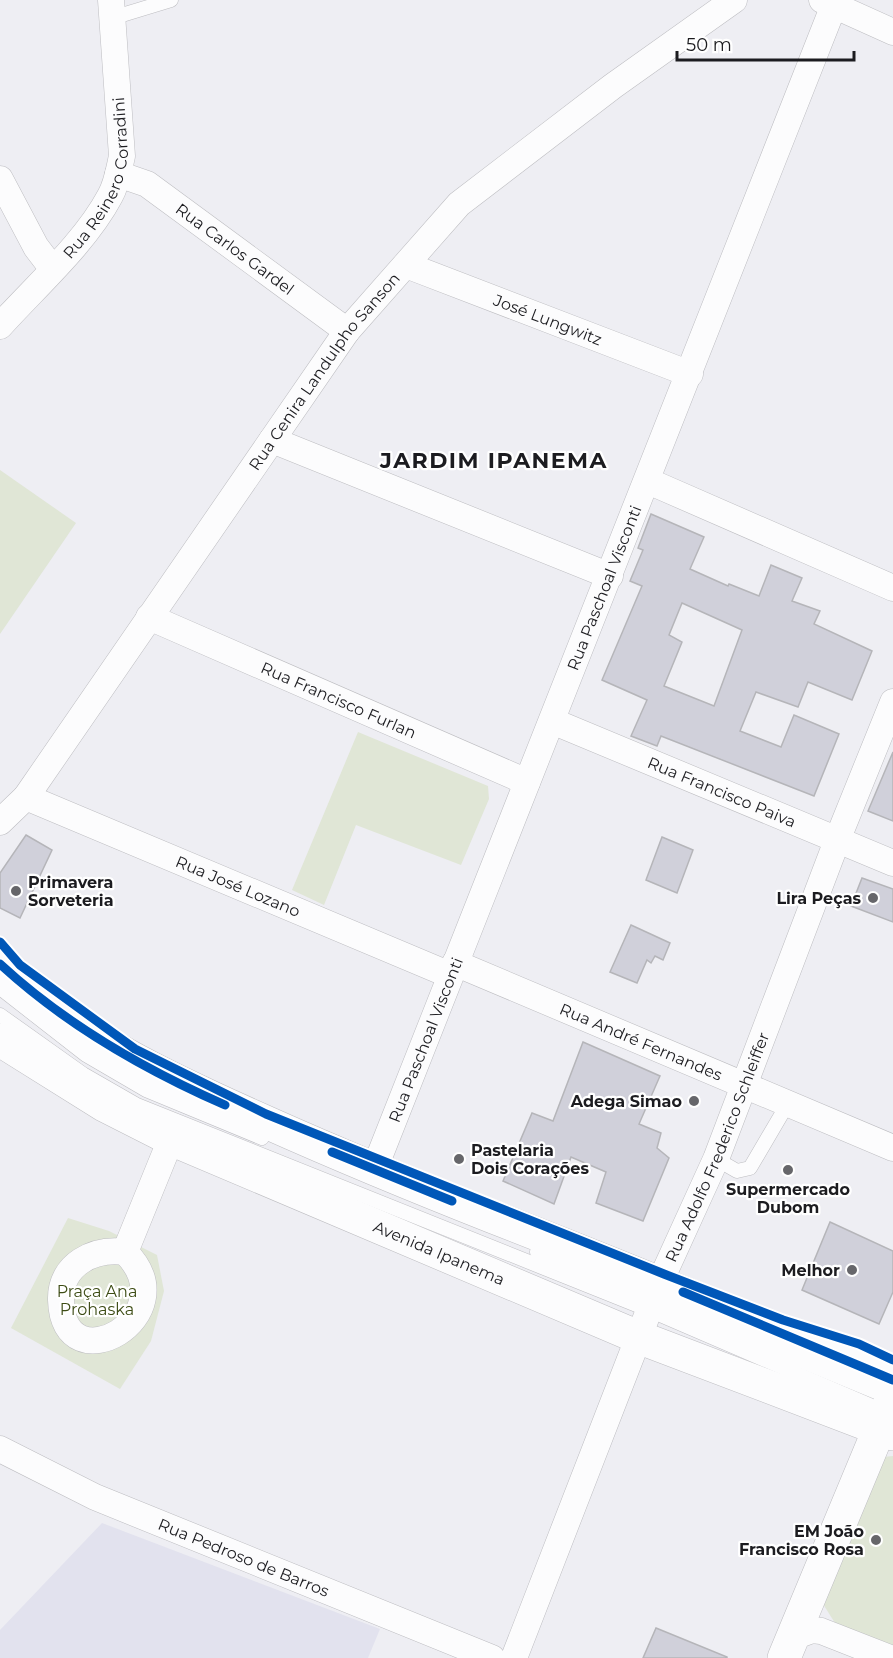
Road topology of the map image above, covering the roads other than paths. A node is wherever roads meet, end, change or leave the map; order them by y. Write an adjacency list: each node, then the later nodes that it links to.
1 (171, 0): 4 (lane)
2 (734, 0): 8 (street, Rua Cenira Landulpho Sanson)
3 (828, 3): 5 (street); 12 (street, Rua Paschoal Visconti)
4 (111, 9): 6 (street, Rua Reinero Corradini)
5 (893, 32)
6 (118, 174): 9 (street, Rua Reinero Corradini); 11 (street, Rua Carlos Gardel)
7 (0, 179): 9 (street)
8 (406, 265): 11 (street, Rua Cenira Landulpho Sanson); 12 (street, José Lungwitz)
9 (52, 268): 10 (street, Rua Reinero Corradini)
10 (0, 326)
11 (347, 331): 13 (street, Rua Cenira Landulpho Sanson)
12 (690, 374): 14 (street, Rua Paschoal Visconti)
13 (272, 440): 15 (street); 17 (street, Rua Cenira Landulpho Sanson)
14 (648, 481): 15 (street, Rua Paschoal Visconti); 16 (street)
15 (610, 576): 19 (street, Rua Paschoal Visconti)
16 (893, 588)
17 (149, 616): 20 (street, Rua Francisco Furlan); 21 (street, Rua Cenira Landulpho Sanson)
18 (893, 702): 23 (street, Rua Adolfo Frederico Schleiffer)
19 (552, 721): 20 (street, Rua Paschoal Visconti); 23 (street, Rua Francisco Paiva)
20 (528, 782): 26 (street, Rua Paschoal Visconti)
21 (26, 797): 22 (street, Rua Cenira Landulpho Sanson); 26 (street, Rua José Lozano)
22 (0, 822)
23 (838, 838): 24 (street, Rua Francisco Paiva); 30 (street, Rua Adolfo Frederico Schleiffer)
24 (893, 863)
25 (0, 964): 37 (main road, Avenida Ipanema)
26 (453, 969): 30 (street, Rua André Fernandes); 37 (street, Rua Paschoal Visconti)
27 (0, 988): 33 (lane)
28 (0, 1015): 39 (lane)
29 (0, 1040): 32 (main road, Avenida Ipanema)
30 (745, 1087): 31 (street, Rua André Fernandes); 35 (street, Rua Adolfo Frederico Schleiffer)
31 (787, 1105): 34 (street, Rua André Fernandes); 35 (lane)
32 (171, 1139): 38 (street); 39 (main road, Avenida Ipanema)
33 (279, 1145)
34 (893, 1148)
35 (716, 1159): 39 (street, Rua Adolfo Frederico Schleiffer)
36 (323, 1163): 39 (lane)
37 (374, 1170): 39 (main road, Avenida Ipanema)
38 (125, 1252)
39 (650, 1307): 40 (main road, Avenida Ipanema); 40 (main road, Avenida Ipanema); 46 (street, Rua Adolfo Frederico Schleiffer)
40 (890, 1408): 42 (main road)
41 (0, 1449): 45 (street, Rua Pedroso de Barros)
42 (807, 1604): 43 (street); 44 (main road)
43 (831, 1634): 44 (street); 47 (street)
44 (789, 1647)
45 (492, 1658)
46 (514, 1658)
47 (890, 1658)

